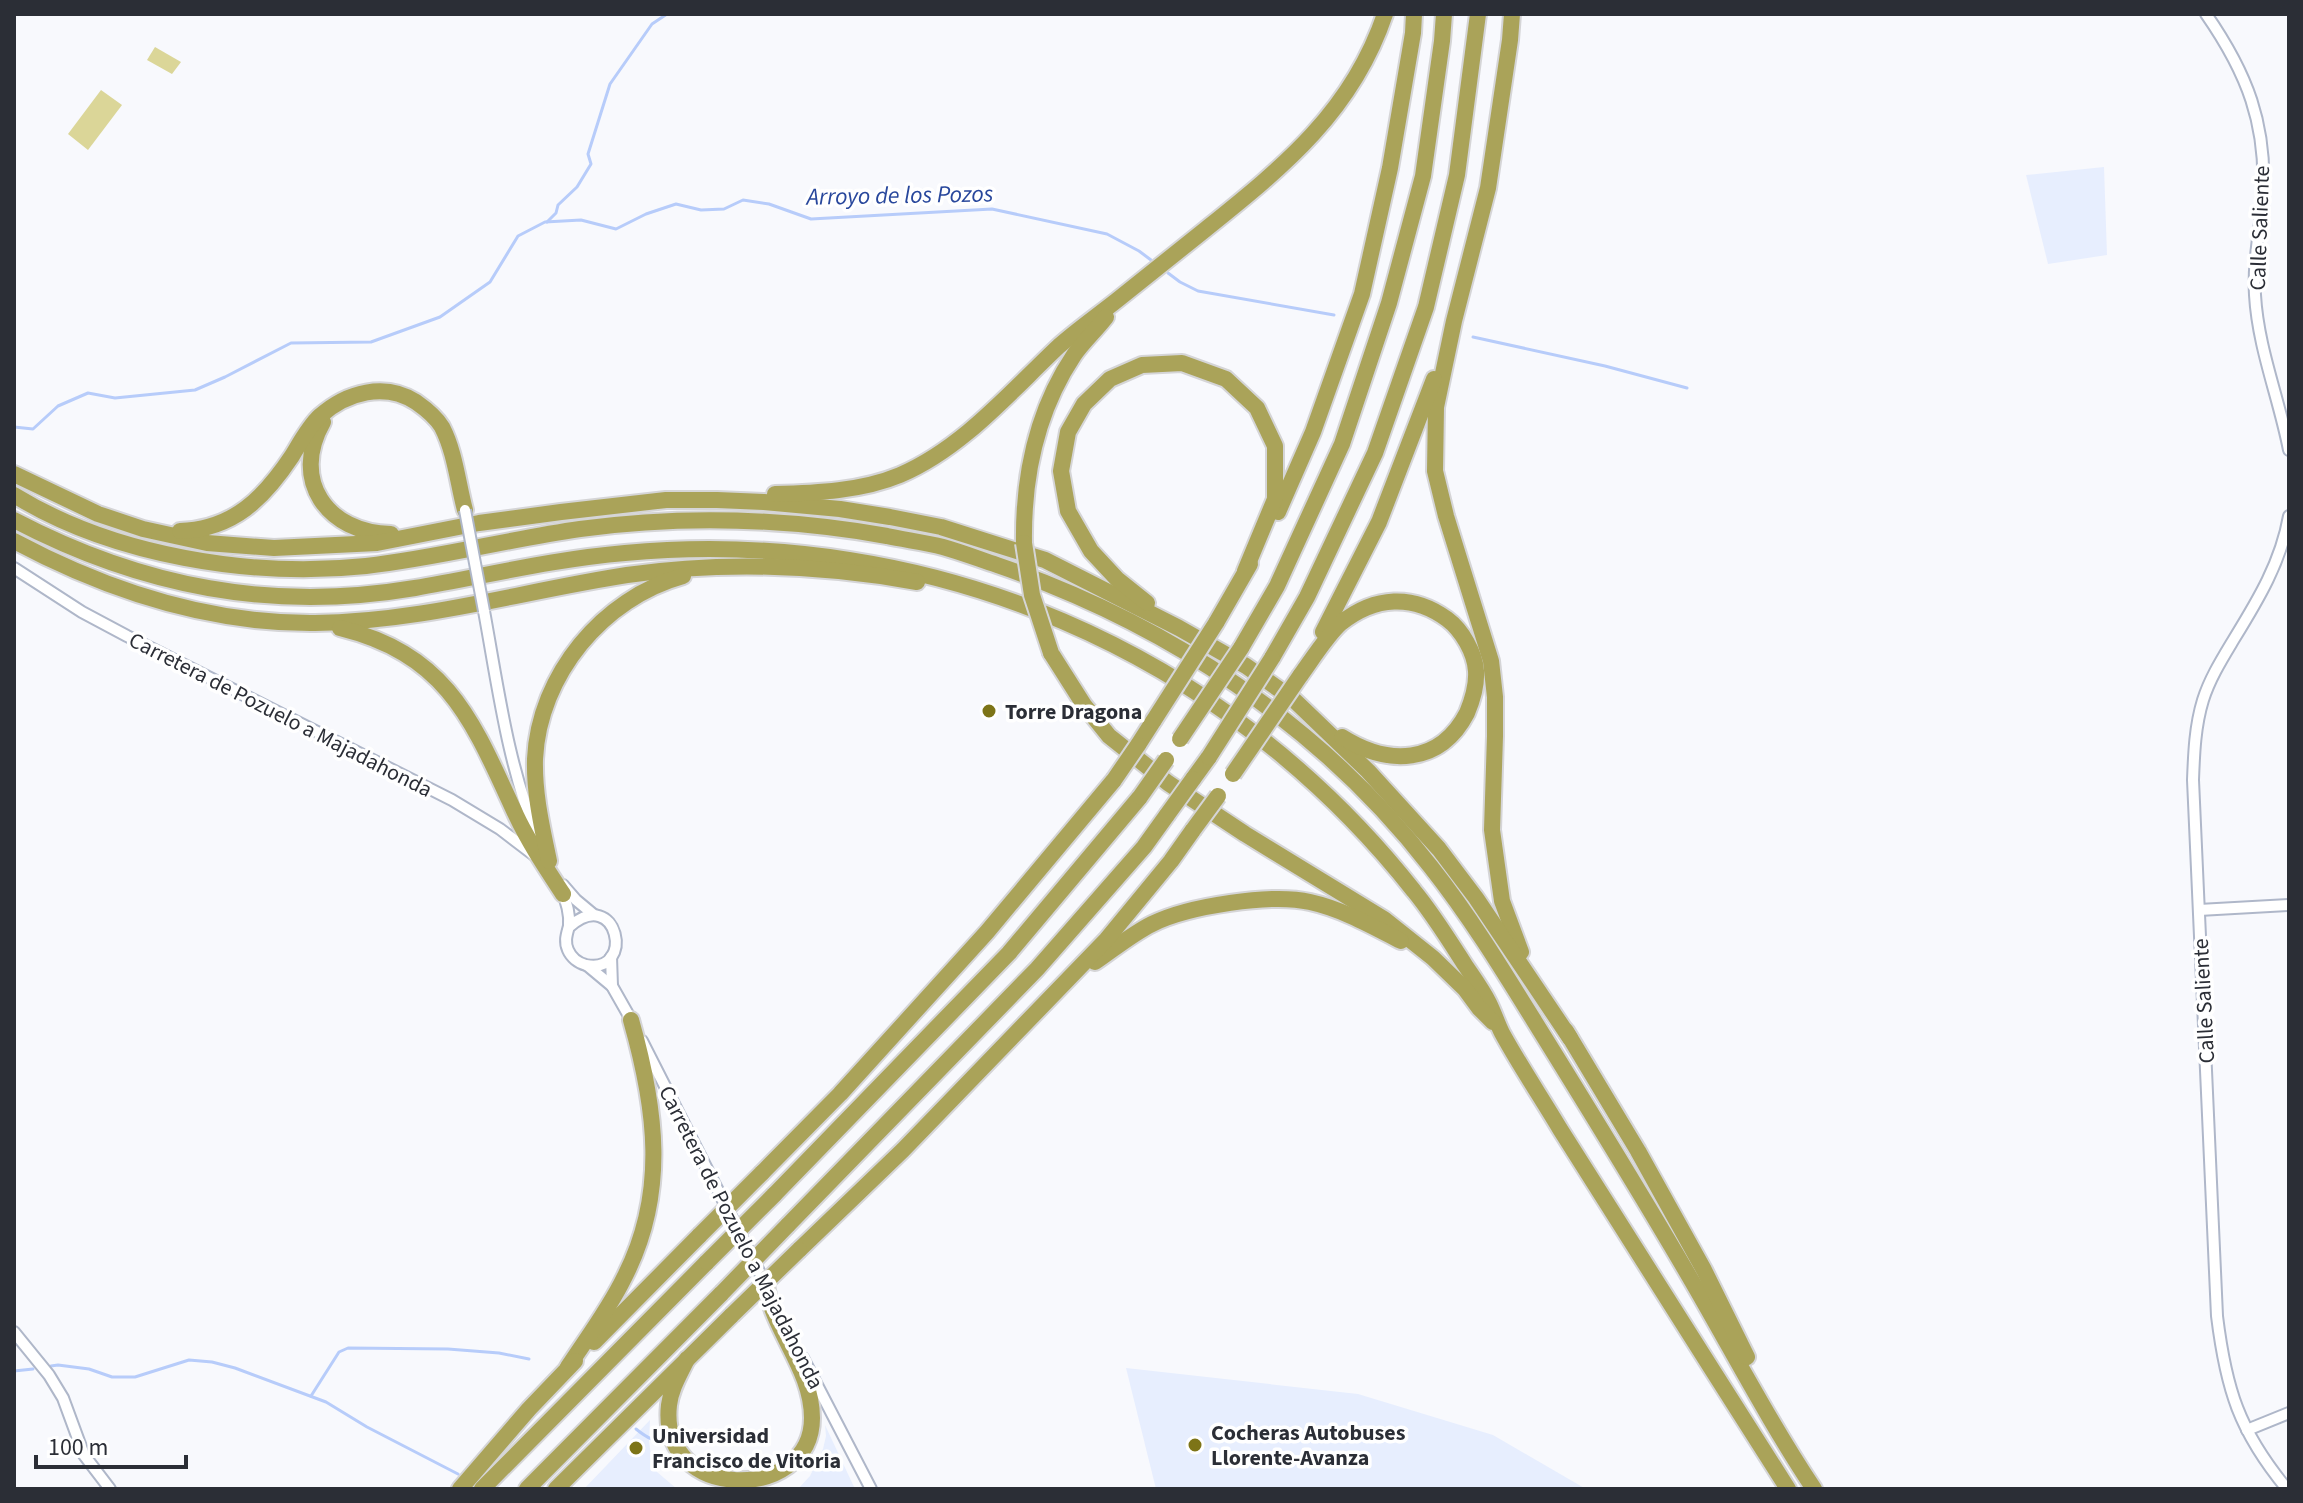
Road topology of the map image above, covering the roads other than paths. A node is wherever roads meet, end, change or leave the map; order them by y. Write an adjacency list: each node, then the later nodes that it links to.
1 (1385, 14): 7 (highway)
2 (1414, 14): 25 (highway)
3 (1444, 14): 53 (highway, bridge)
4 (1478, 14): 54 (highway, bridge)
5 (1512, 14): 8 (highway)
6 (2206, 14): 10 (street, Calle Saliente)
7 (1128, 292): 14 (highway); 38 (highway, bridge)
8 (1454, 321): 29 (highway); 44 (highway)
9 (340, 403): 15 (highway); 18 (highway); 19 (highway)
10 (2284, 405): 11 (street, Calle Saliente)
11 (2289, 450)
12 (14, 474): 18 (highway)
13 (14, 495): 22 (highway)
14 (666, 500): 19 (highway); 28 (highway)
15 (465, 510): 31 (street, Carretera de Pozuelo a Majadahonda, bridge)
16 (2289, 516): 34 (street, Calle Saliente)
17 (14, 520): 26 (highway)
18 (143, 529): 21 (highway)
19 (422, 535): 21 (highway)
20 (14, 541): 27 (highway)
21 (377, 543): 22 (highway)
22 (164, 553): 58 (highway)
23 (724, 566): 26 (highway); 27 (highway); 31 (highway)
24 (14, 568): 31 (street, Carretera de Pozuelo a Majadahonda)
25 (1245, 571): 28 (highway); 48 (highway, bridge)
26 (1069, 622): 43 (highway)
27 (315, 623): 31 (highway)
28 (1179, 628): 30 (highway)
29 (1300, 676): 30 (highway); 41 (highway, bridge)
30 (1321, 724): 44 (highway)
31 (548, 864): 32 (highway); 35 (street, Carretera de Pozuelo a Majadahonda)
32 (563, 894): 36 (street)
33 (2289, 905): 34 (street)
34 (2199, 910): 50 (street, Calle Saliente)
35 (594, 915): 36 (street); 37 (street)
36 (569, 927): 39 (street)
37 (611, 957): 39 (street); 40 (street, Carretera de Pozuelo a Majadahonda)
38 (1433, 958): 41 (highway); 43 (highway)
39 (588, 966): 40 (street, Carretera de Pozuelo a Majadahonda)
40 (612, 986): 42 (street, Carretera de Pozuelo a Majadahonda)
41 (1061, 986): 47 (highway, bridge)
42 (631, 1020): 45 (street, Carretera de Pozuelo a Majadahonda); 48 (highway)
43 (1499, 1029): 57 (highway)
44 (1570, 1038): 59 (highway)
45 (766, 1285): 47 (highway); 56 (street, Carretera de Pozuelo a Majadahonda)
46 (14, 1332): 51 (street)
47 (687, 1359): 55 (highway)
48 (568, 1367): 52 (highway)
49 (2289, 1413): 50 (street)
50 (2247, 1430): 60 (street, Calle Saliente)
51 (110, 1489)
52 (460, 1489)
53 (482, 1489)
54 (527, 1489)
55 (556, 1489)
56 (871, 1489)
57 (1788, 1489)
58 (1814, 1489)
59 (1822, 1489)
60 (2287, 1489)

